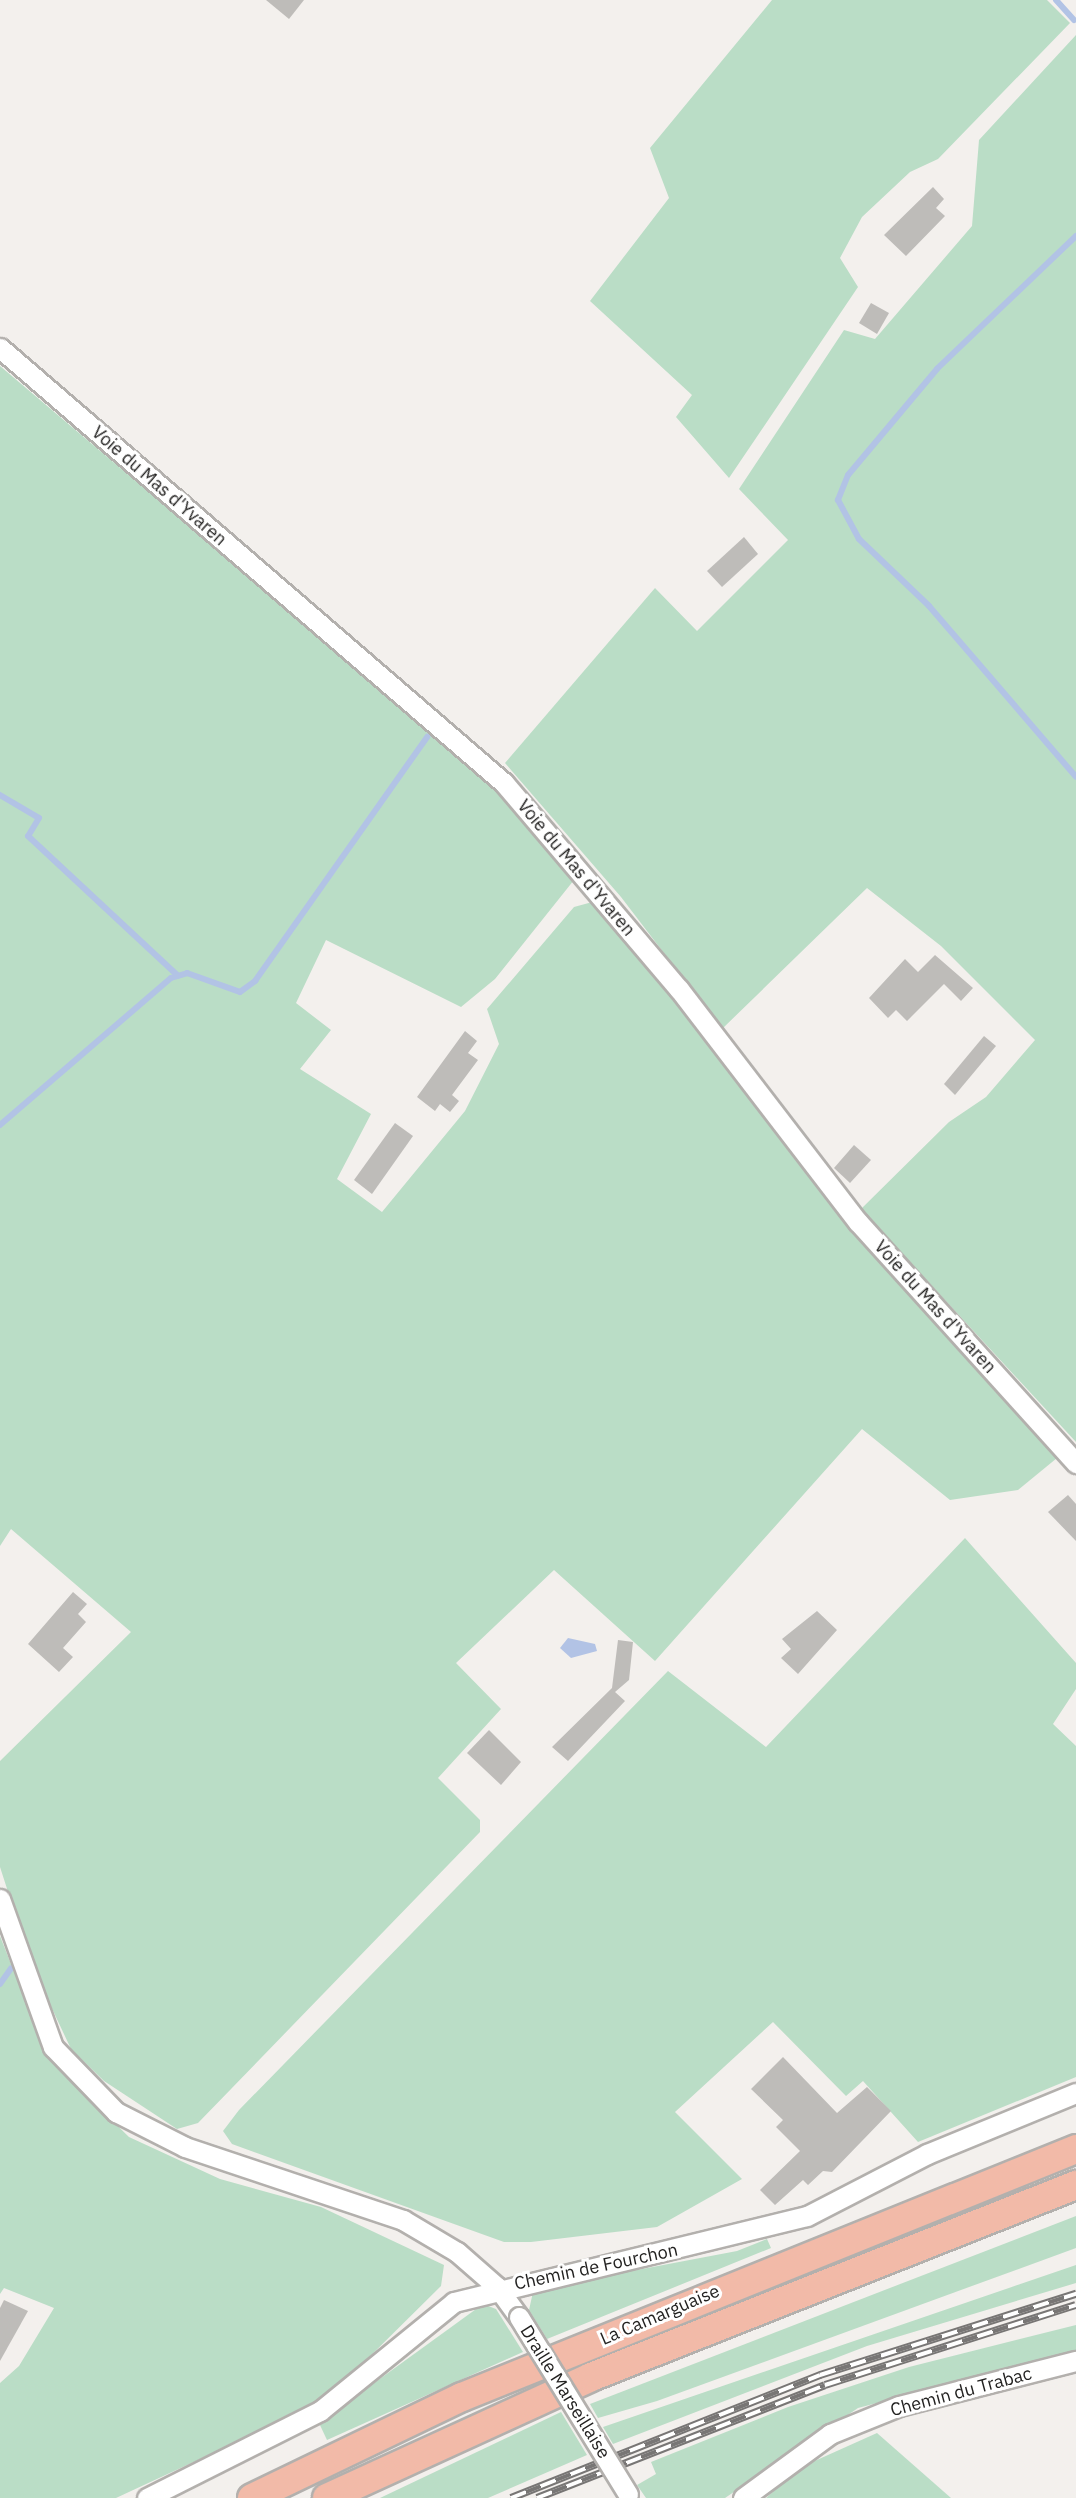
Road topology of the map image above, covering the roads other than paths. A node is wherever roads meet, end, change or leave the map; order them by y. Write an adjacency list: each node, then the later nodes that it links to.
1 (0, 348): 2 (street, Voie du Mas d'Yvaren)
2 (1076, 1463)
3 (0, 1899): 7 (street, Draille Marseillaise)
4 (1076, 2093): 7 (street, Chemin de Fourchon)
5 (1076, 2149): 11 (highway, La Camarguaise)
6 (1076, 2185): 12 (highway, La Camarguaise)
7 (497, 2287): 9 (street, Draille Marseillaise, bridge); 10 (street, Chemin de Fourchon)
8 (1076, 2361): 13 (street, Chemin du Trabac)
9 (630, 2496)
10 (147, 2498)
11 (252, 2498)
12 (327, 2498)
13 (743, 2498)

